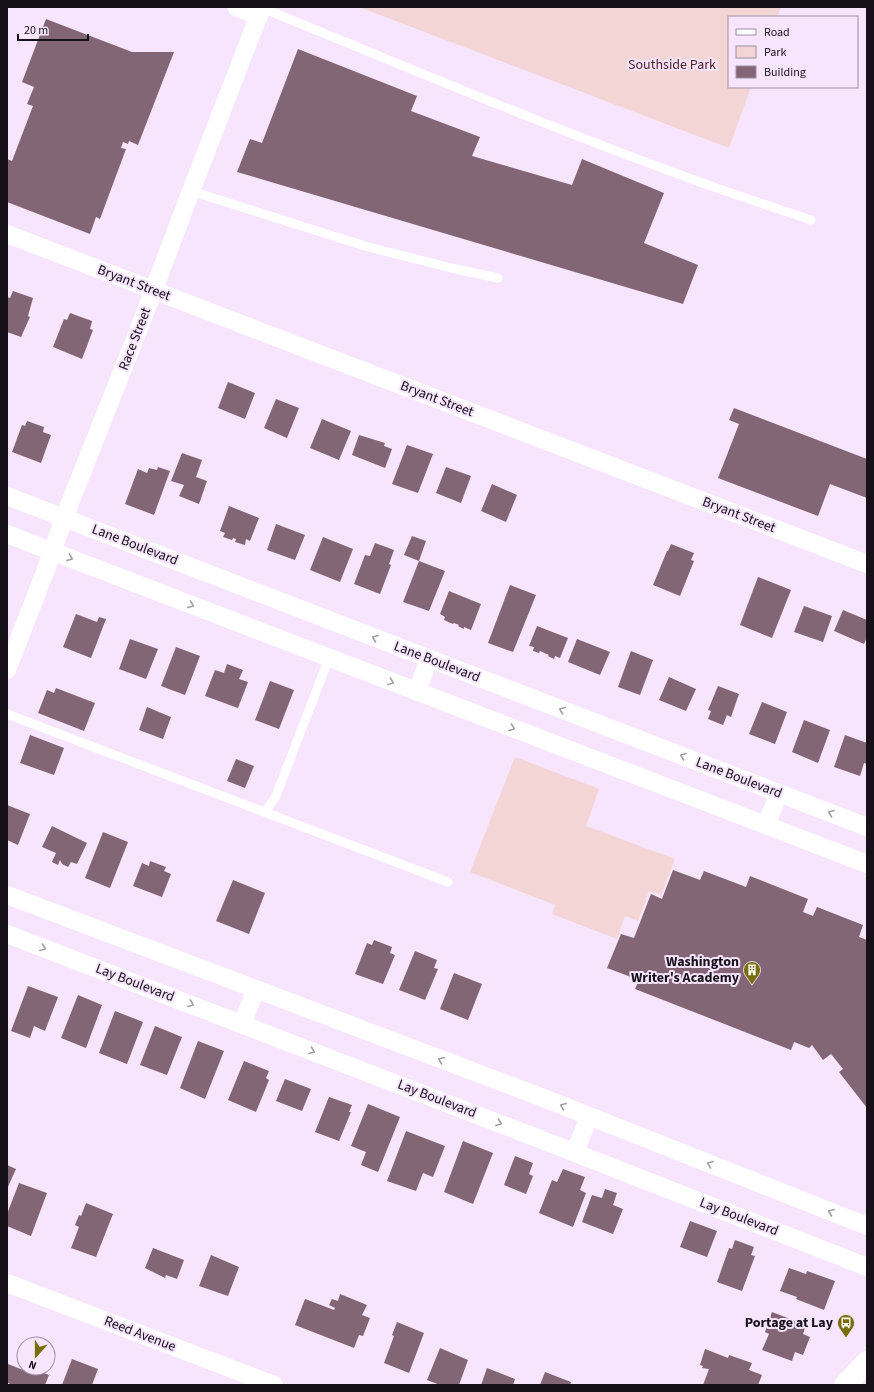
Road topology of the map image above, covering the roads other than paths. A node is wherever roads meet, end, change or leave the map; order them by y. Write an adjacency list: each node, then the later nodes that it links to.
1 (236, 7): 2 (street)
2 (261, 10): 3 (street, Race Street); 4 (lane)
3 (190, 191): 6 (lane); 7 (street, Race Street)
4 (811, 220)
5 (7, 234): 7 (street, Bryant Street)
6 (498, 278)
7 (153, 291): 9 (street, Race Street); 12 (street, Bryant Street)
8 (7, 496): 9 (street, Lane Boulevard)
9 (64, 518): 11 (street, Race Street); 14 (street, Lane Boulevard, one-way to 9)
10 (7, 534): 11 (street)
11 (51, 551): 13 (street, one-way to 13); 15 (street, Race Street)
12 (867, 564)
13 (329, 658): 16 (street, one-way to 16); 19 (lane)
14 (429, 658): 16 (street); 18 (street, Lane Boulevard, one-way to 14)
15 (7, 670)
16 (417, 692): 20 (street, one-way to 20)
17 (7, 714): 19 (lane)
18 (779, 793): 20 (street); 21 (street, Lane Boulevard, one-way to 18)
19 (265, 812): 23 (lane)
20 (766, 826): 22 (street)
21 (867, 827)
22 (867, 864)
23 (448, 882)
24 (7, 895): 26 (street)
25 (7, 934): 27 (street, Lay Boulevard, one-way to 27)
26 (256, 989): 27 (street); 28 (street, one-way to 26)
27 (242, 1024): 29 (street, Lay Boulevard, one-way to 29)
28 (589, 1117): 29 (street); 30 (street, one-way to 28)
29 (575, 1152): 31 (street, Lay Boulevard)
30 (867, 1226)
31 (867, 1267)
32 (7, 1283): 34 (street, Reed Avenue)
33 (867, 1362): 35 (main road)
34 (274, 1385)
35 (845, 1385)

